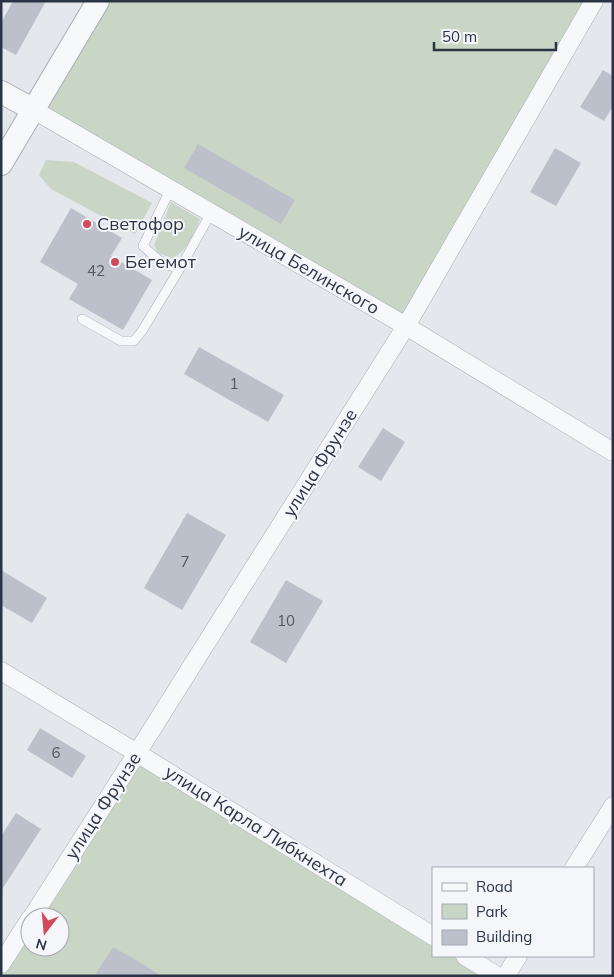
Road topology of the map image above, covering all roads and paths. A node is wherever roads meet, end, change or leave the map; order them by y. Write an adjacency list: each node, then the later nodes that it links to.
1 (98, 1): 4 (street)
2 (594, 1): 10 (street, улица Фрунзе)
3 (1, 92): 4 (street, улица Белинского)
4 (34, 110): 5 (street); 6 (street, улица Белинского)
5 (1, 164)
6 (170, 190): 7 (street, улица Белинского); 8 (lane)
7 (212, 213): 8 (lane); 10 (street, улица Белинского)
8 (182, 265): 9 (lane)
9 (82, 319)
10 (406, 326): 11 (street, улица Белинского); 13 (street, улица Фрунзе)
11 (613, 452)
12 (1, 672): 13 (street, улица Карла Либкнехта)
13 (137, 753): 16 (street, улица Фрунзе); 18 (street, улица Карла Либкнехта)
14 (613, 806): 15 (street)
15 (575, 867)
16 (38, 907)
17 (20, 935): 21 (street, улица Фрунзе)
18 (432, 935)
19 (467, 957): 22 (street)
20 (517, 957): 23 (street)
21 (1, 964)
22 (497, 976)
23 (506, 976)

